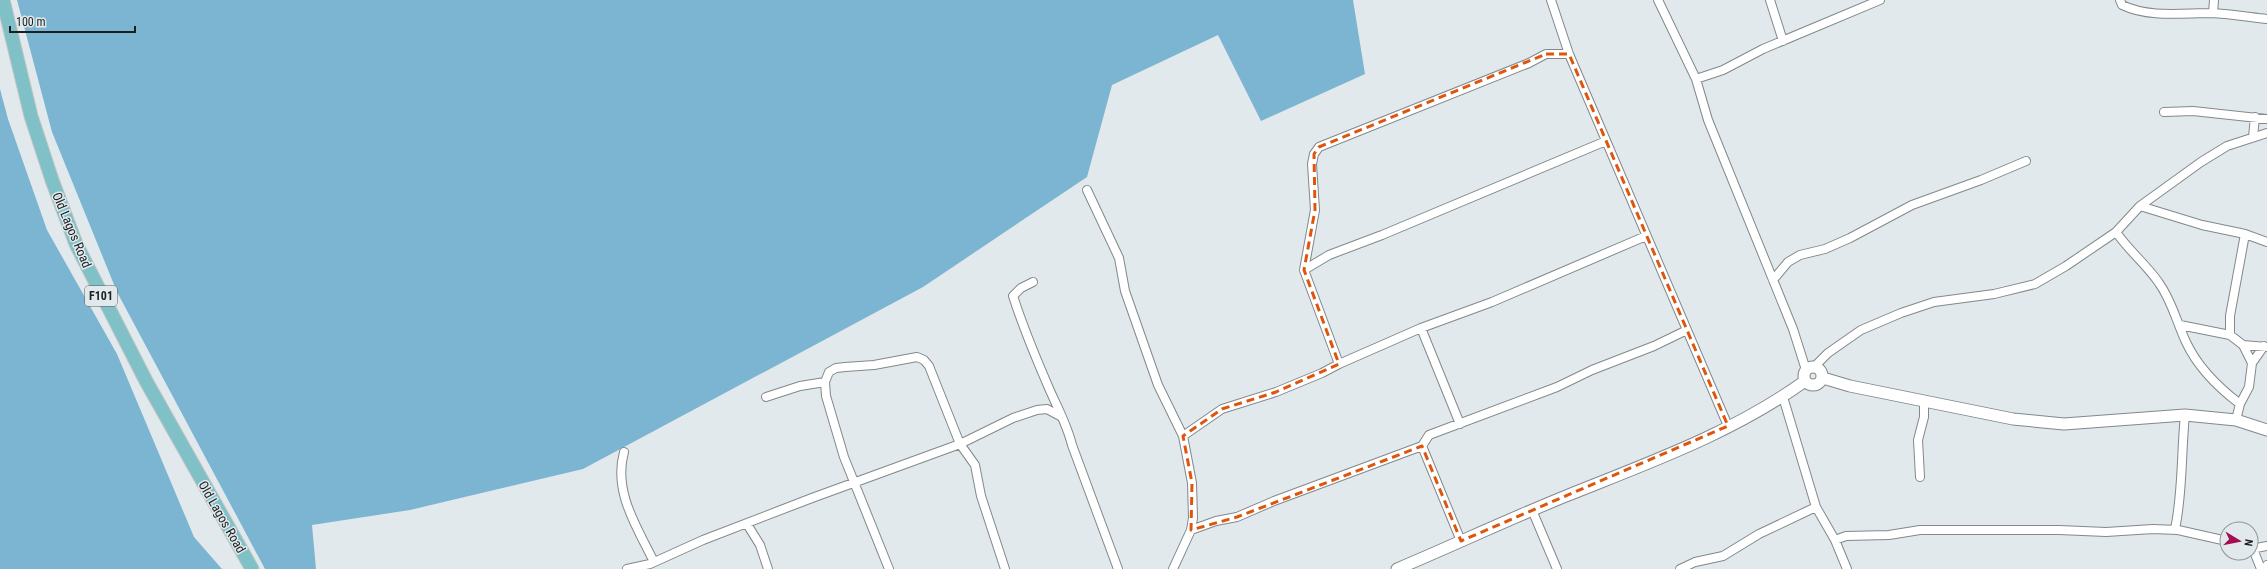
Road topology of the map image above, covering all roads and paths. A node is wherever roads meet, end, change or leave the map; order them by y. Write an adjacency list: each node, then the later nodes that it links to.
1 (3, 0): 66 (main road, Old Lagos Road / F101)
2 (1552, 0): 11 (street)
3 (1658, 0): 12 (street)
4 (1770, 0): 10 (street)
5 (1880, 0): 10 (street)
6 (2120, 0): 8 (street)
7 (2214, 0): 8 (street)
8 (2213, 13): 9 (street)
9 (2267, 19)
10 (1783, 41): 12 (street)
11 (1569, 54): 18 (street); 26 (street)
12 (1696, 79): 27 (street)
13 (2164, 112): 14 (street)
14 (2255, 117): 15 (street); 17 (street)
15 (2267, 119)
16 (2267, 133): 17 (street)
17 (2253, 137): 21 (street)
18 (1606, 141): 24 (street); 26 (street)
19 (2026, 161): 27 (street)
20 (1087, 190): 50 (street)
21 (2140, 206): 22 (street); 23 (street)
22 (2116, 232): 29 (street); 37 (street)
23 (2244, 234): 25 (street); 32 (street)
24 (1646, 236): 30 (street); 31 (street)
25 (2267, 242)
26 (1304, 270): 36 (street)
27 (1773, 280): 37 (street)
28 (1033, 282): 45 (street)
29 (2180, 325): 32 (street); 43 (street)
30 (1421, 328): 36 (street); 47 (street)
31 (1687, 330): 47 (street); 48 (street)
32 (2230, 335): 33 (street)
33 (2243, 345): 34 (street); 35 (street)
34 (2266, 347): 35 (street)
35 (2252, 363): 43 (street)
36 (1339, 364): 50 (street)
37 (1809, 372): 38 (street); 38 (street); 40 (street)
38 (1823, 378): 42 (street)
39 (825, 382): 41 (street); 51 (street); 55 (street)
40 (1783, 396): 48 (street); 56 (street)
41 (766, 397)
42 (1924, 401): 44 (street); 54 (street)
43 (2240, 404): 46 (street)
44 (2185, 415): 46 (street); 59 (street)
45 (1060, 416): 51 (street); 71 (street)
46 (2236, 420): 49 (street)
47 (1460, 424): 52 (street)
48 (1728, 426): 57 (street)
49 (2267, 430)
50 (1183, 436): 60 (street)
51 (960, 444): 55 (street); 70 (street)
52 (1422, 446): 60 (street); 63 (street)
53 (624, 452): 64 (street)
54 (1920, 478)
55 (854, 483): 58 (street); 69 (street)
56 (1816, 507): 61 (street); 75 (street)
57 (1532, 510): 63 (street); 74 (street)
58 (747, 524): 64 (street); 68 (street)
59 (2175, 529): 61 (street); 62 (street)
60 (1191, 530): 72 (street)
61 (1835, 540): 76 (street)
62 (2219, 540)
63 (1461, 542): 73 (street)
64 (652, 565): 67 (street)
65 (2267, 565): 77 (street)
66 (252, 569)
67 (627, 569)
68 (768, 569)
69 (889, 569)
70 (1005, 569)
71 (1118, 569)
72 (1173, 569)
73 (1397, 569)
74 (1557, 569)
75 (1680, 569)
76 (1847, 569)
77 (2266, 569)

